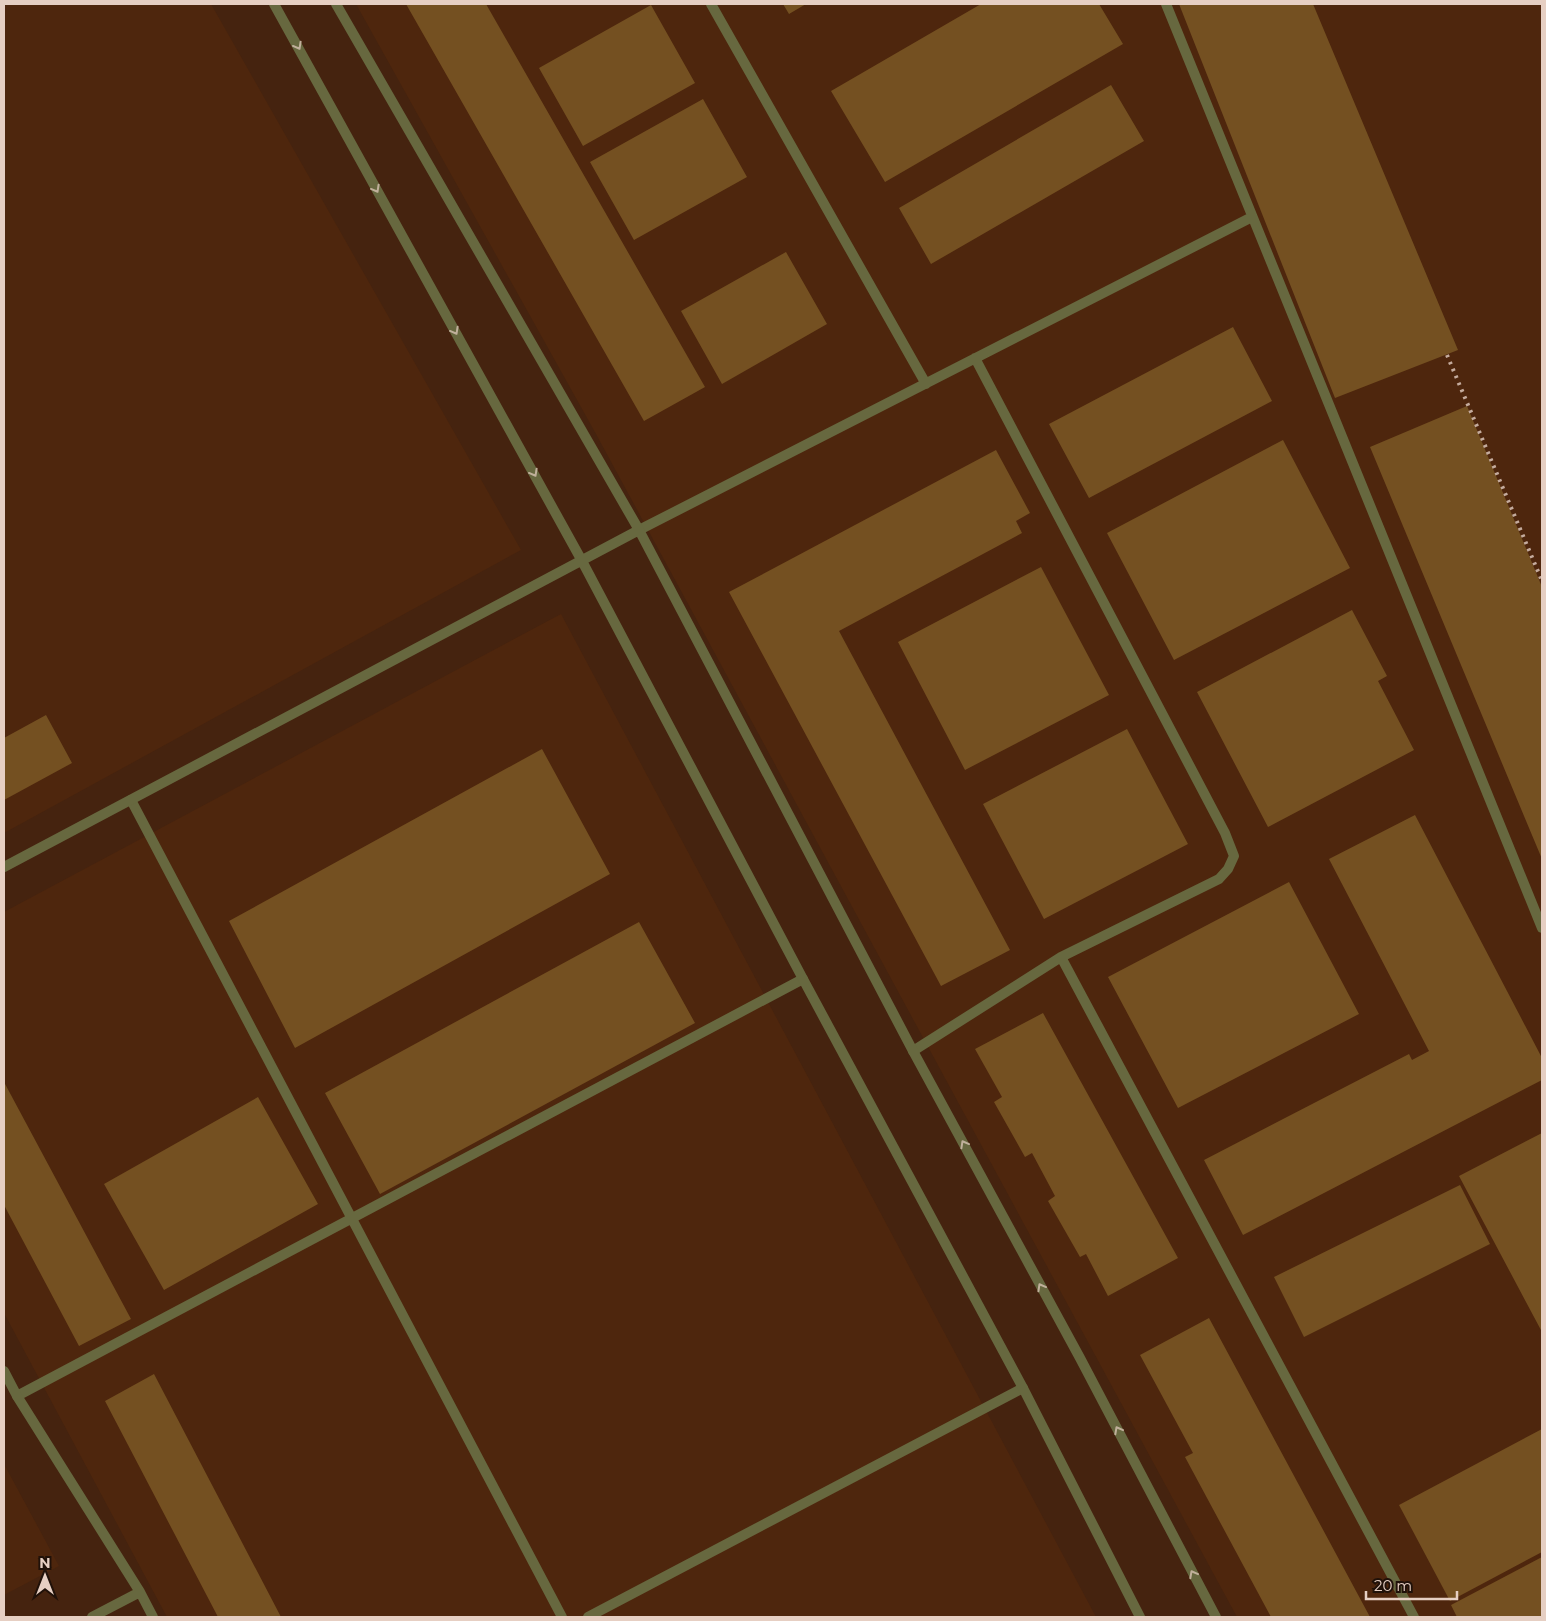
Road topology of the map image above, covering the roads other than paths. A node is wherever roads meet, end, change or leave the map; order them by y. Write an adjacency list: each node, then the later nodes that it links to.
1 (274, 4): 9 (street, one-way to 9)
2 (336, 4): 8 (street)
3 (711, 4): 7 (street)
4 (1166, 4): 5 (street)
5 (1252, 218): 6 (street); 12 (street)
6 (975, 358): 7 (street); 13 (street)
7 (926, 384): 8 (street)
8 (639, 530): 9 (street); 15 (street)
9 (582, 561): 10 (street); 14 (street)
10 (131, 800): 11 (street); 16 (street)
11 (4, 868)
12 (1542, 928)
13 (1062, 957): 15 (street); 27 (street)
14 (803, 979): 16 (street); 18 (street)
15 (913, 1051): 26 (street, one-way to 15)
16 (352, 1219): 19 (street); 23 (street)
17 (4, 1371): 19 (street)
18 (1023, 1388): 24 (street); 25 (street)
19 (17, 1396): 20 (street)
20 (140, 1592): 21 (street); 22 (street)
21 (92, 1617)
22 (153, 1617)
23 (562, 1617)
24 (588, 1617)
25 (1140, 1617)
26 (1216, 1617)
27 (1414, 1617)

